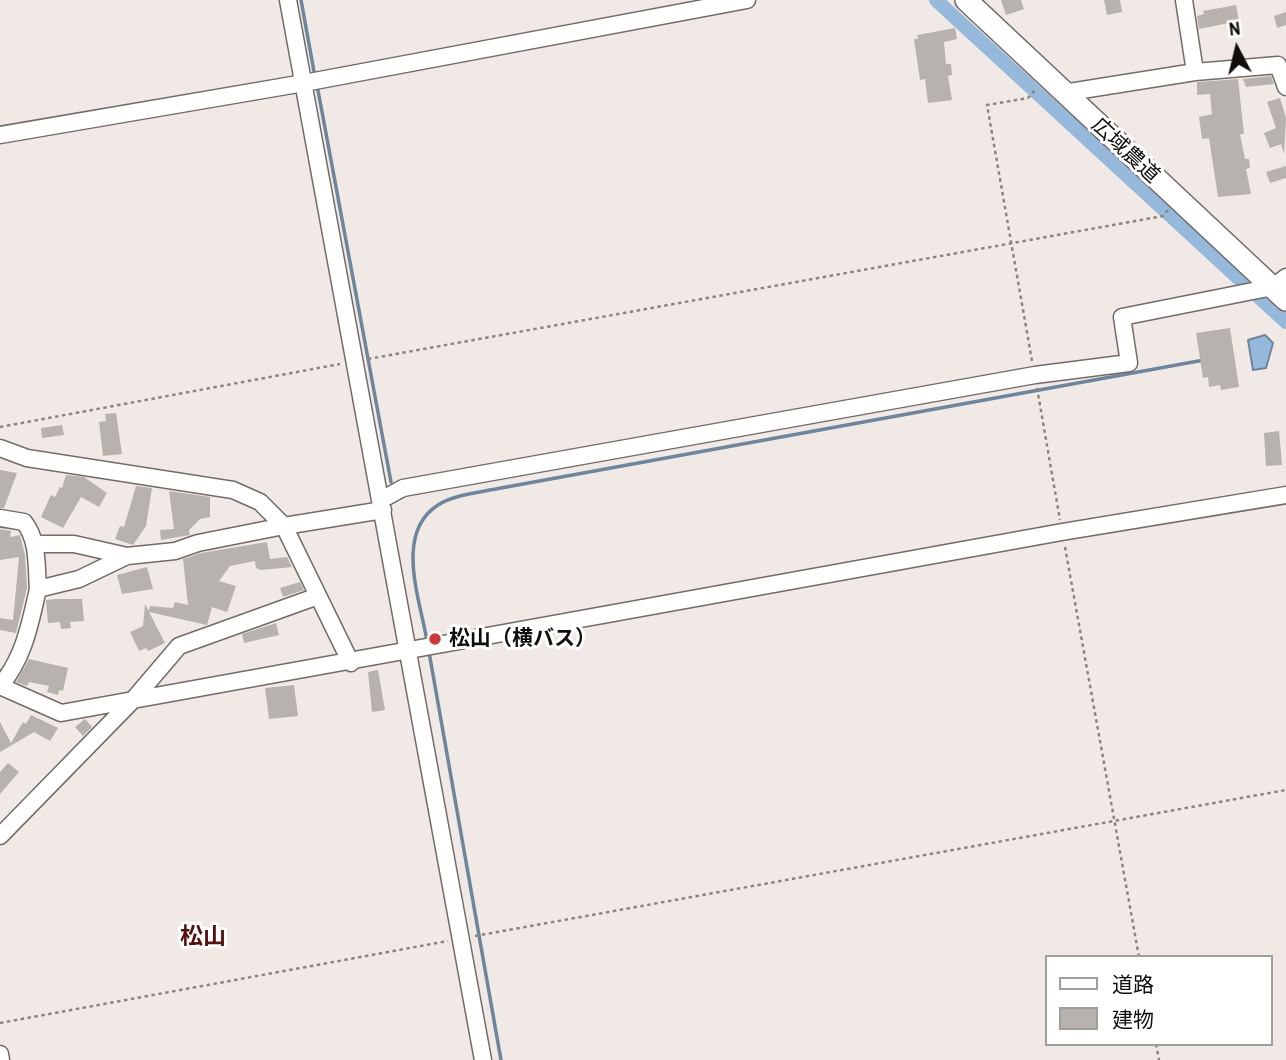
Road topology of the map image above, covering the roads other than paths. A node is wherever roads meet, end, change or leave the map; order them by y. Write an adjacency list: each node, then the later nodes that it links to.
1 (288, 0): 7 (street)
2 (747, 0): 7 (street)
3 (966, 0): 9 (street, 広域農道)
4 (1184, 0): 6 (street)
5 (1282, 65): 6 (street); 8 (street)
6 (1195, 72): 9 (street)
7 (303, 83): 10 (street); 14 (street)
8 (1286, 87)
9 (1063, 93): 11 (street, 広域農道)
10 (0, 135)
11 (1282, 288): 14 (street)
12 (0, 448): 16 (street)
13 (1286, 495): 21 (street)
14 (382, 505): 16 (street); 21 (street)
15 (0, 518): 17 (street)
16 (285, 526): 18 (street); 20 (street)
17 (35, 544): 18 (street); 19 (street)
18 (127, 556): 19 (street)
19 (38, 589): 23 (street)
20 (318, 596): 22 (street); 24 (street)
21 (407, 650): 22 (street); 28 (street)
22 (351, 663): 24 (street)
23 (0, 686): 24 (street)
24 (133, 700): 25 (street)
25 (0, 836)
26 (0, 1054): 27 (street)
27 (1, 1060)
28 (484, 1060)

